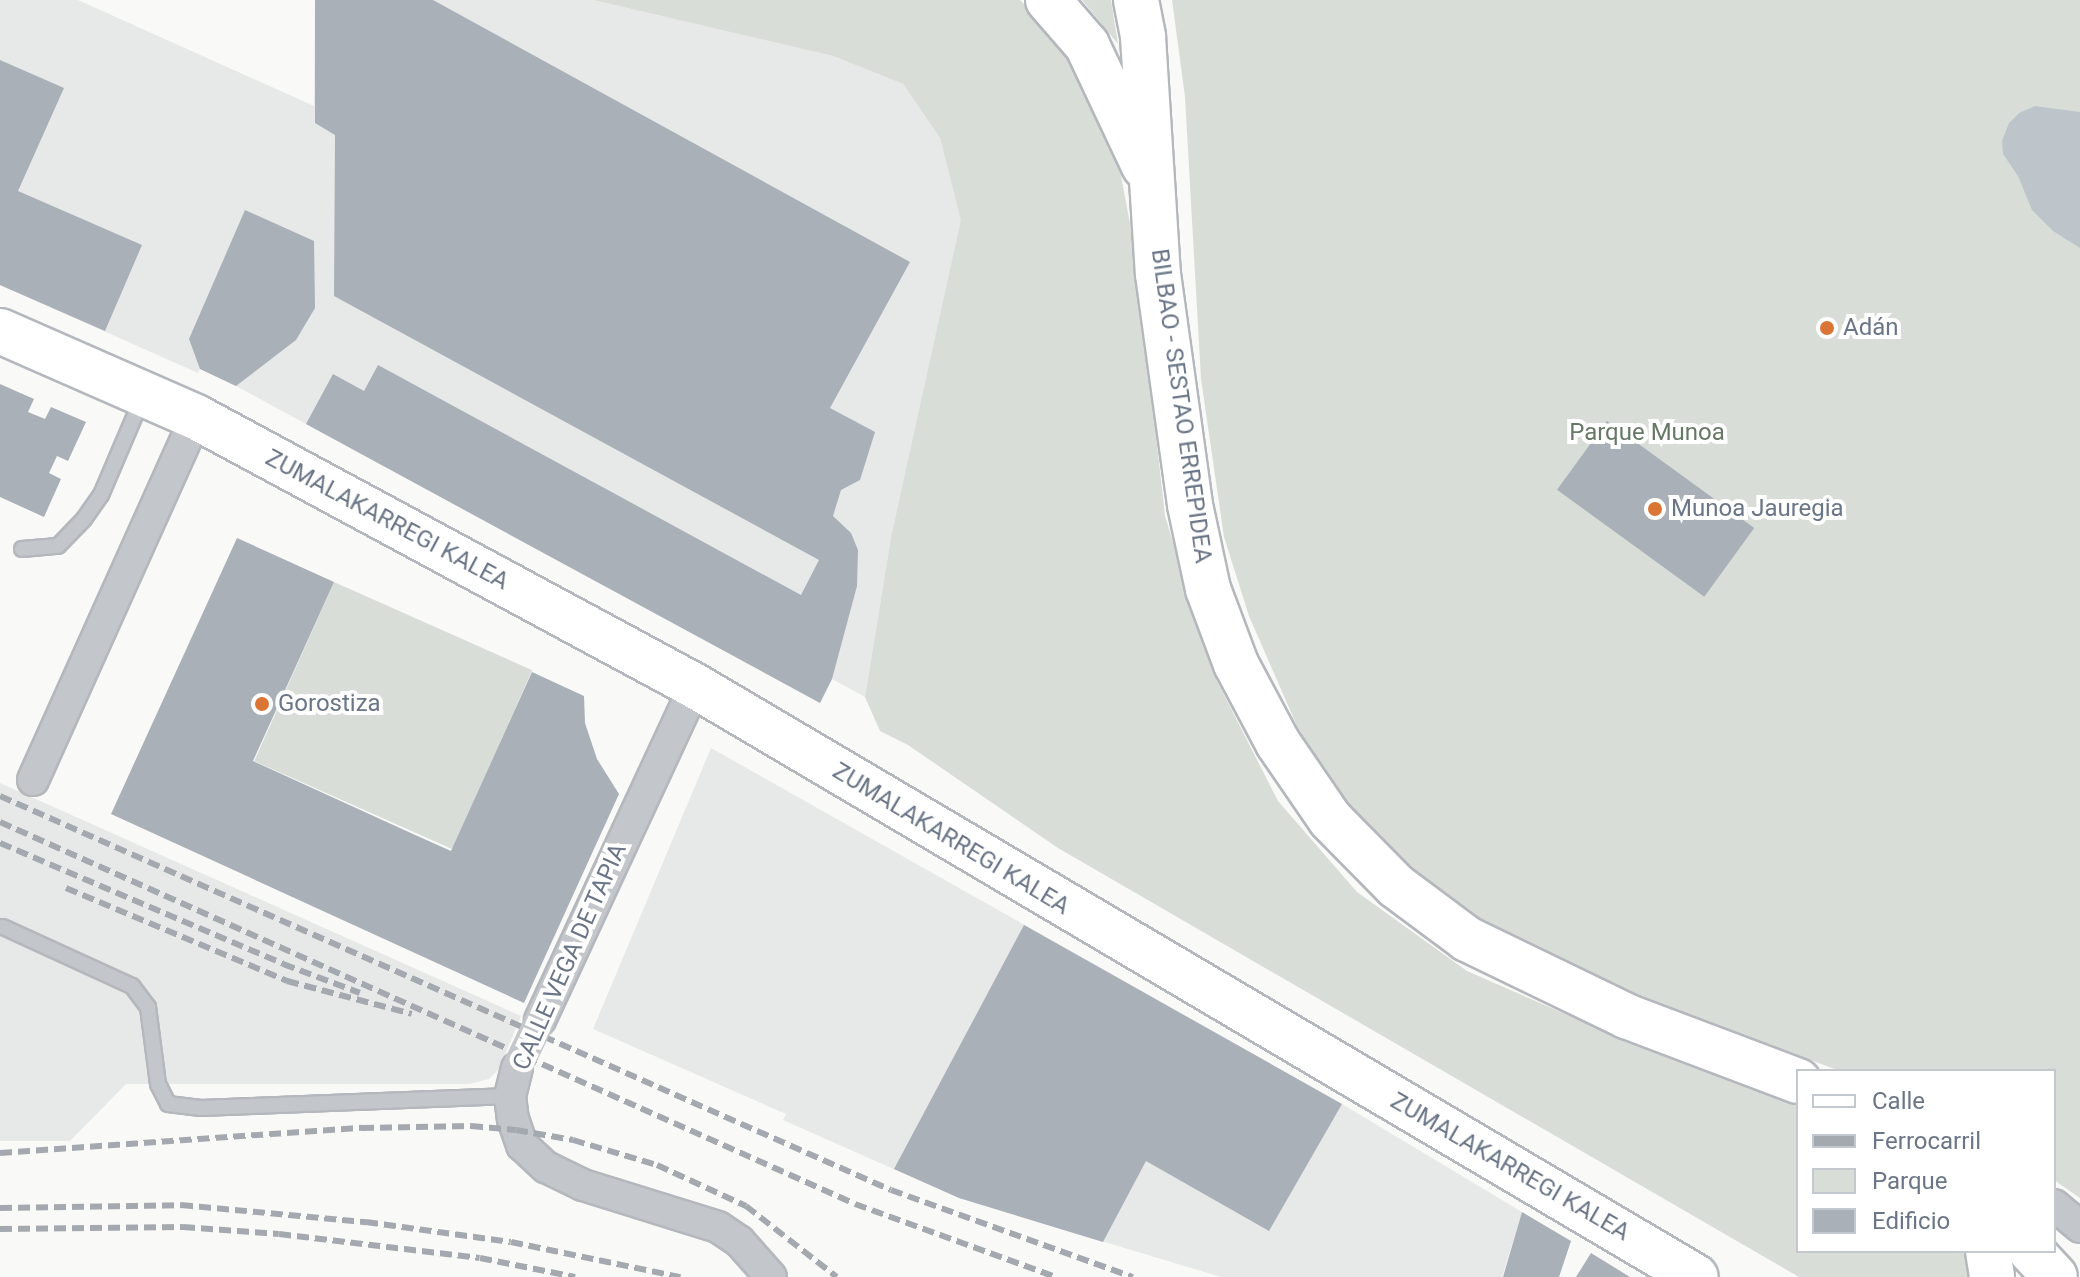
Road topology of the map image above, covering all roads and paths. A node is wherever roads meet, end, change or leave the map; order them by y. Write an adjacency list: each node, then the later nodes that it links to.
1 (1048, 0): 3 (main road)
2 (1136, 0): 3 (main road, BILBAO - SESTAO ERREPIDEA)
3 (1154, 186): 11 (main road, BILBAO - SESTAO ERREPIDEA)
4 (0, 331): 5 (main road, ZUMALAKARREGI KALEA)
5 (144, 394): 6 (main road, ZUMALAKARREGI KALEA); 7 (lane)
6 (196, 417): 8 (main road, ZUMALAKARREGI KALEA); 9 (street)
7 (22, 549)
8 (695, 686): 12 (street, CALLE VEGA DE TAPIA, bridge); 18 (main road, ZUMALAKARREGI KALEA)
9 (33, 780)
10 (3, 927): 12 (lane)
11 (1796, 1080)
12 (514, 1082): 17 (street, CALLE VEGA DE TAPIA)
13 (2056, 1207): 14 (street)
14 (2080, 1227)
15 (1988, 1253): 19 (main road)
16 (2033, 1253): 20 (main road)
17 (771, 1277)
18 (1696, 1277)
19 (1992, 1277)
20 (2055, 1277)

